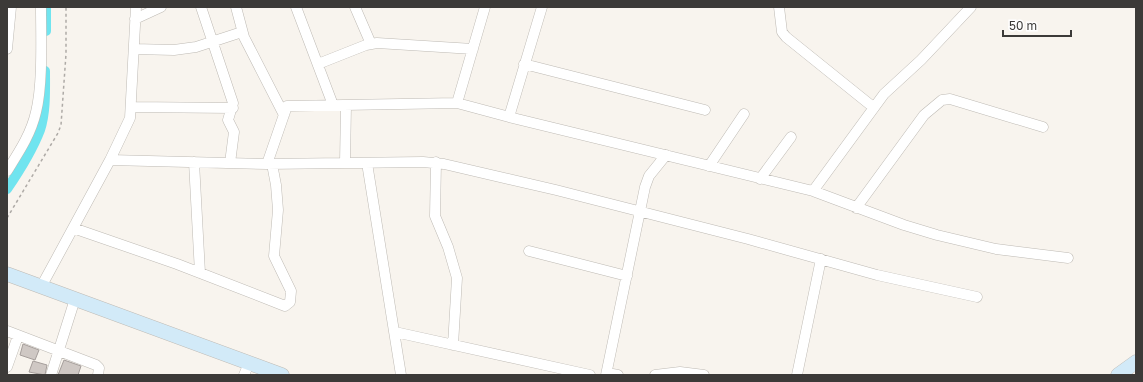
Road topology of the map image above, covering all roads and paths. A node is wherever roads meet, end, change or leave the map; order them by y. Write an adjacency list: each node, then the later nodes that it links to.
1 (11, 7): 18 (street)
2 (41, 7): 44 (street)
3 (66, 7): 49 (path)
4 (136, 7): 14 (street)
5 (161, 7): 14 (street)
6 (201, 7): 16 (street)
7 (236, 7): 15 (street)
8 (296, 7): 21 (street)
9 (355, 7): 17 (street)
10 (485, 7): 20 (street)
11 (542, 7): 22 (street)
12 (779, 7): 27 (street)
13 (971, 7): 27 (street)
14 (135, 19): 19 (street)
15 (242, 32): 16 (street); 31 (street)
16 (213, 42): 19 (street); 28 (street)
17 (371, 44): 20 (street); 21 (street)
18 (7, 49)
19 (134, 49): 26 (street)
20 (473, 49): 23 (street)
21 (318, 64): 24 (street)
22 (524, 64): 29 (street); 32 (street)
23 (457, 103): 25 (street); 32 (street)
24 (333, 105): 25 (street); 31 (street)
25 (346, 105): 40 (street)
26 (132, 107): 28 (street); 36 (street)
27 (873, 107): 46 (street)
28 (233, 108): 39 (street)
29 (705, 110)
30 (744, 114): 43 (street)
31 (284, 115): 42 (street)
32 (509, 118): 35 (street)
33 (1043, 126): 47 (street)
34 (791, 137): 45 (street)
35 (666, 155): 43 (street); 48 (street)
36 (110, 160): 37 (street); 50 (street)
37 (194, 162): 39 (street); 54 (street)
38 (436, 162): 41 (street); 48 (street); 63 (street)
39 (230, 163): 42 (street)
40 (345, 163): 41 (street); 42 (street)
41 (367, 163): 61 (street)
42 (269, 164): 54 (street)
43 (709, 166): 45 (street)
44 (7, 171)
45 (760, 179): 46 (street)
46 (813, 191): 47 (street)
47 (856, 208): 52 (street)
48 (641, 211): 53 (street); 56 (street)
49 (7, 218)
50 (73, 228): 54 (street); 57 (street)
51 (530, 251): 56 (street)
52 (1068, 258)
53 (821, 259): 58 (street); 77 (street)
54 (200, 273)
55 (7, 274): 57 (street)
56 (627, 276): 68 (street)
57 (41, 287): 59 (street)
58 (977, 297)
59 (75, 299): 64 (street); 67 (street)
60 (7, 331): 62 (street)
61 (395, 332): 63 (street); 72 (street)
62 (18, 336): 64 (street); 66 (street)
63 (453, 345): 73 (street)
64 (60, 351): 69 (street); 70 (street)
65 (1136, 362): 78 (street)
66 (7, 367)
67 (247, 369): 71 (street)
68 (606, 374): 74 (street)
69 (51, 375)
70 (98, 375)
71 (282, 375)
72 (401, 375)
73 (590, 375)
74 (618, 375)
75 (655, 375): 76 (street)
76 (704, 375)
77 (797, 375)
78 (1118, 375)

